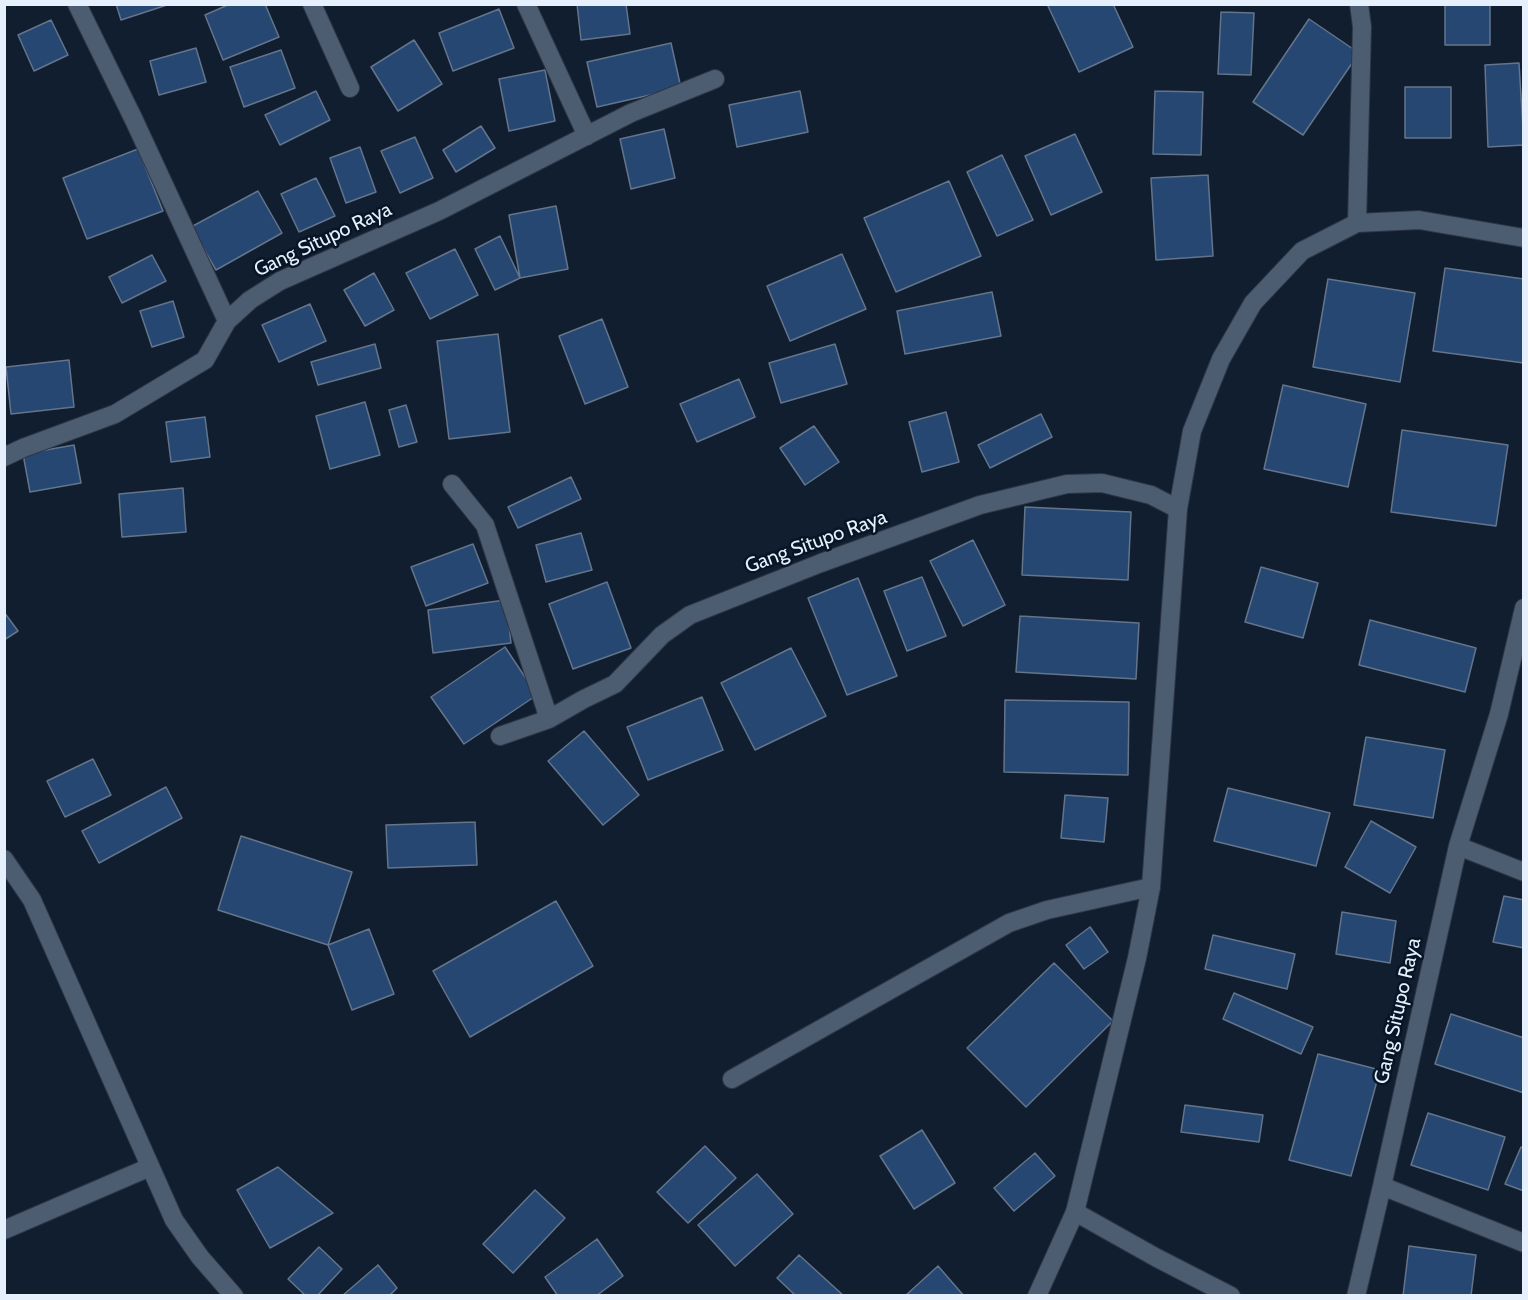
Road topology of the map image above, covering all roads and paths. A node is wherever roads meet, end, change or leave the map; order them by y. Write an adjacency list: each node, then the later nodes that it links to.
1 (77, 4): 10 (street)
2 (312, 4): 6 (street)
3 (526, 4): 7 (street)
4 (1359, 4): 8 (street)
5 (715, 79): 7 (street, Gang Situpo Raya)
6 (350, 88)
7 (587, 136): 10 (street, Gang Situpo Raya)
8 (1357, 223): 9 (street); 13 (street)
9 (1524, 238)
10 (227, 321): 11 (street, Gang Situpo Raya)
11 (4, 457)
12 (452, 484): 15 (street)
13 (1178, 509): 15 (street, Gang Situpo Raya); 20 (street)
14 (1524, 608): 17 (street, Gang Situpo Raya)
15 (549, 719): 16 (street, Gang Situpo Raya)
16 (500, 735)
17 (1458, 846): 19 (street); 23 (street, Gang Situpo Raya)
18 (4, 859): 22 (street)
19 (1524, 872)
20 (1151, 887): 21 (street); 24 (street)
21 (732, 1079)
22 (150, 1167): 25 (street); 27 (street)
23 (1382, 1186): 26 (street); 30 (street, Gang Situpo Raya)
24 (1075, 1212): 28 (street); 29 (street)
25 (4, 1230)
26 (1524, 1243)
27 (234, 1296)
28 (1037, 1296)
29 (1231, 1296)
30 (1356, 1296)

